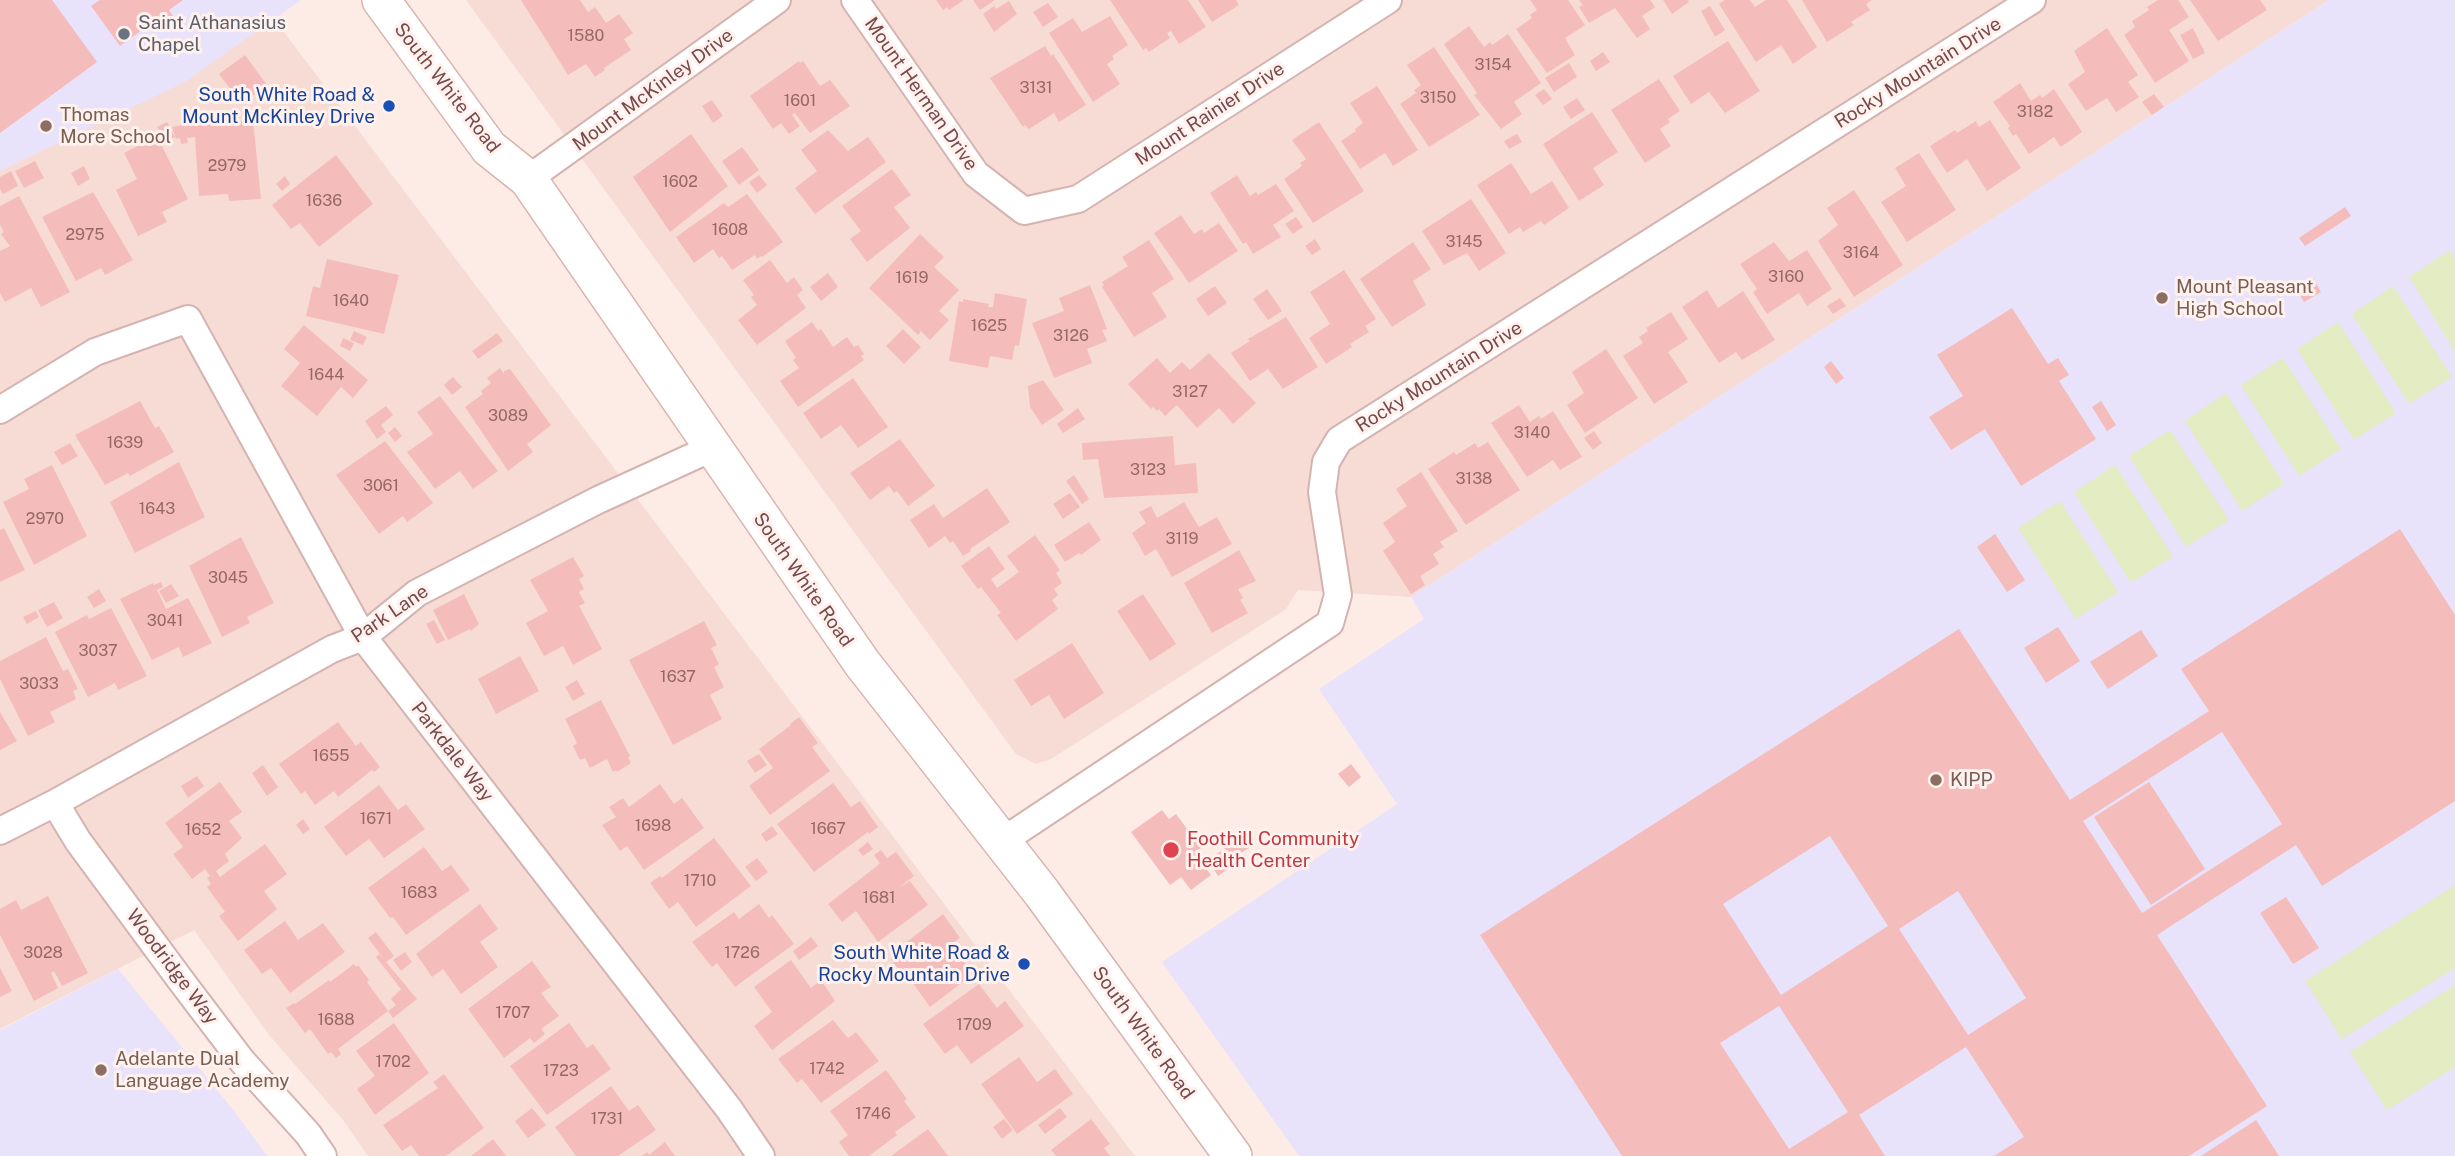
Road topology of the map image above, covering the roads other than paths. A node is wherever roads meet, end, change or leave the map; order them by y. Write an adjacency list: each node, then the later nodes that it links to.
1 (381, 0): 6 (main road, South White Road)
2 (777, 0): 6 (street, Mount McKinley Drive)
3 (855, 0): 7 (street, Mount Herman Drive)
4 (1388, 0): 7 (street, Mount Rainier Drive)
5 (2032, 0): 13 (street, Rocky Mountain Drive)
6 (528, 179): 9 (main road, South White Road)
7 (1024, 211)
8 (0, 410): 10 (street, Parkdale Way)
9 (712, 448): 10 (street, Park Lane); 13 (main road, South White Road)
10 (363, 637): 11 (street, Park Lane); 15 (street, Parkdale Way)
11 (55, 803): 12 (street, Park Lane); 14 (street, Woodridge Way)
12 (0, 831)
13 (1001, 842): 16 (main road, South White Road)
14 (323, 1156)
15 (761, 1156)
16 (1233, 1156)

